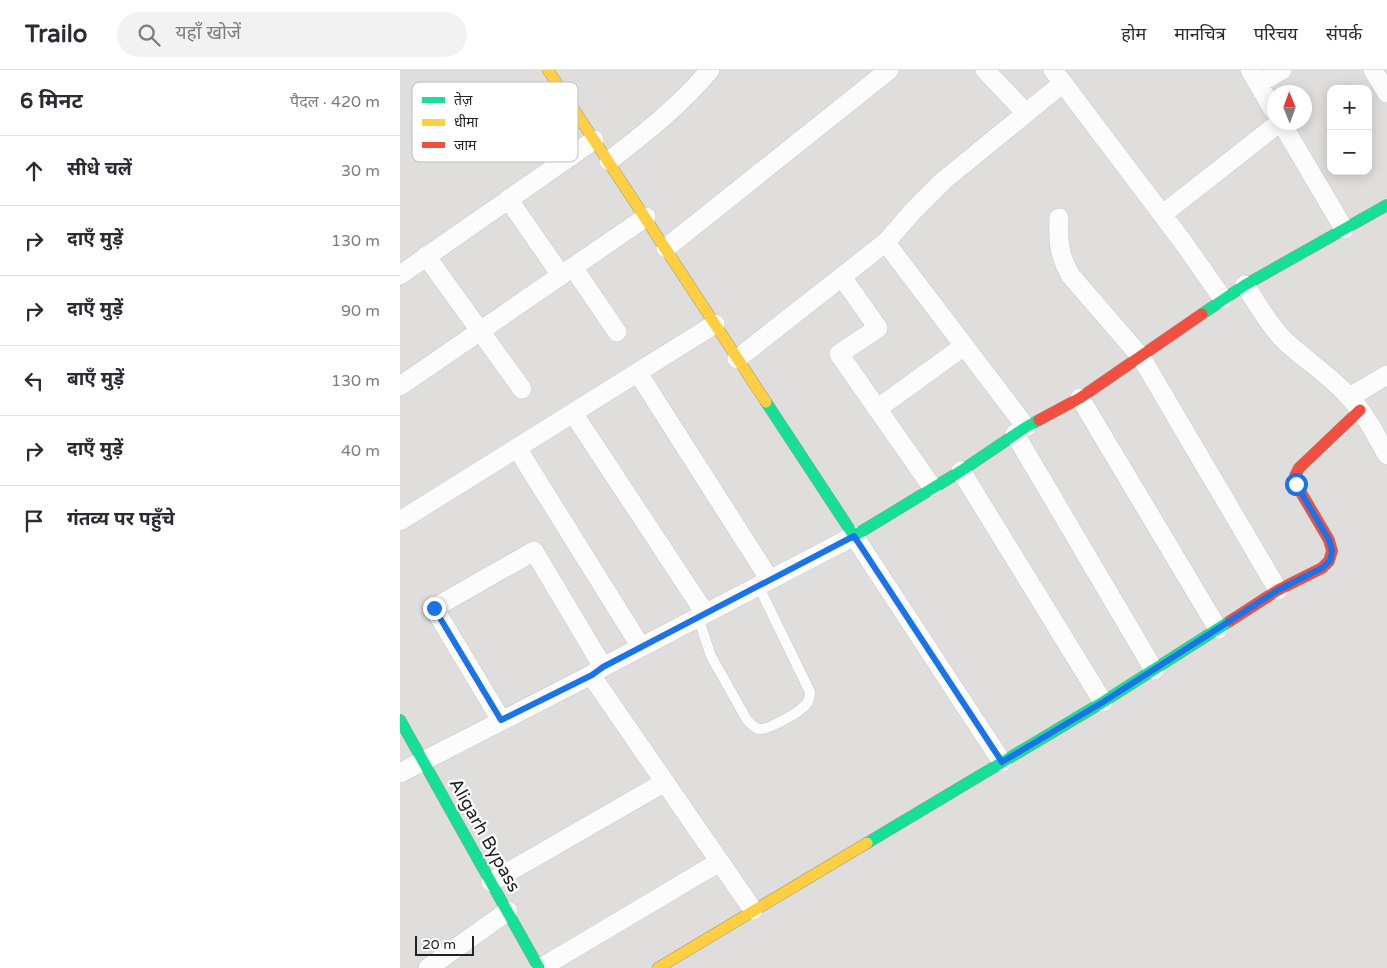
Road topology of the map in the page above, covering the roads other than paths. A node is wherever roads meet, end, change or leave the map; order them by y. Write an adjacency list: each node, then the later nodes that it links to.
1 (548, 70): 9 (main road)
2 (710, 70): 18 (street)
3 (889, 70): 27 (street)
4 (985, 70): 12 (street)
5 (1282, 70): 8 (street)
6 (1373, 70): 10 (street)
7 (1058, 77): 12 (street); 22 (street)
8 (1254, 77): 11 (street)
9 (556, 82)
10 (1387, 93)
11 (1267, 99)
12 (1026, 113): 26 (street)
13 (578, 116): 16 (main road)
14 (1271, 130): 22 (street)
15 (1286, 130): 25 (street)
16 (594, 140): 17 (street); 18 (main road)
17 (578, 151)
18 (609, 161): 23 (main road)
19 (562, 162): 20 (street)
20 (508, 199): 28 (street); 29 (street)
21 (1387, 205): 25 (main road)
22 (1163, 214): 33 (street)
23 (646, 217): 27 (main road); 29 (street)
24 (1060, 218): 38 (street)
25 (1344, 229): 32 (main road)
26 (886, 242): 31 (street); 37 (street)
27 (666, 248): 34 (main road)
28 (426, 256): 30 (street); 35 (street)
29 (567, 271): 35 (street); 36 (street)
30 (400, 275)
31 (842, 277): 39 (street); 46 (street)
32 (1245, 285): 33 (main road); 45 (street)
33 (1223, 299): 38 (main road)
34 (715, 324): 39 (main road); 40 (street)
35 (480, 332): 42 (street); 43 (street)
36 (617, 332)
37 (964, 346): 46 (street); 48 (street)
38 (1141, 356): 44 (main road); 56 (street)
39 (738, 359): 54 (main road)
40 (638, 372): 47 (street); 55 (street)
41 (1387, 375): 45 (street)
42 (400, 386)
43 (522, 389)
44 (1080, 398): 48 (main road); 58 (street)
45 (1355, 403): 50 (street); 56 (main road)
46 (877, 409): 52 (street)
47 (573, 413): 49 (street); 57 (street)
48 (1021, 431): 51 (main road); 60 (street)
49 (518, 448): 53 (street); 59 (street)
50 (1387, 455)
51 (961, 471): 52 (main road); 62 (street)
52 (932, 487): 54 (main road)
53 (400, 521)
54 (854, 536): 55 (street); 66 (street)
55 (764, 583): 57 (street); 57 (lane)
56 (1278, 590): 58 (main road)
57 (701, 615): 59 (street)
58 (1218, 630): 60 (main road)
59 (641, 647): 61 (street)
60 (1154, 670): 62 (main road)
61 (597, 671): 64 (street); 64 (street); 68 (street)
62 (1103, 702): 66 (main road)
63 (400, 720): 65 (main road, Aligarh Bypass)
64 (501, 720): 65 (street)
65 (424, 760): 67 (street); 70 (main road, Aligarh Bypass)
66 (1002, 762): 71 (main road)
67 (402, 772)
68 (665, 782): 69 (street); 70 (street)
69 (719, 862): 71 (street); 74 (street)
70 (491, 882): 72 (main road, Aligarh Bypass)
71 (753, 910): 75 (main road)
72 (508, 911): 73 (street); 74 (main road, Aligarh Bypass)
73 (428, 968)
74 (540, 968)
75 (658, 968)

